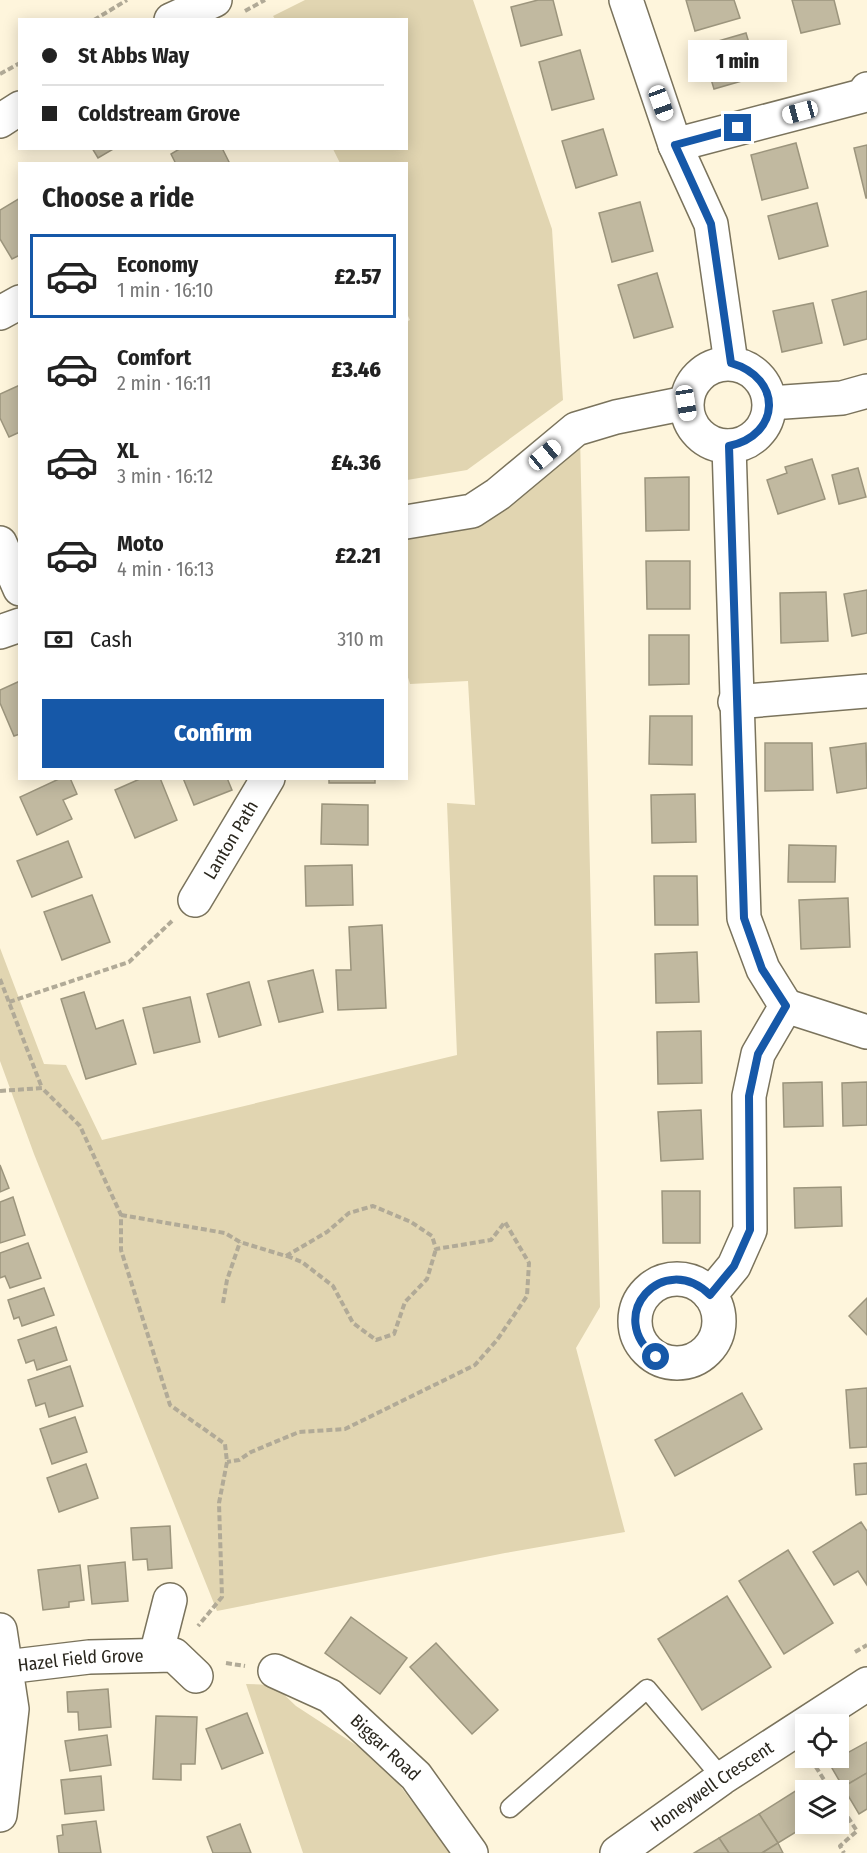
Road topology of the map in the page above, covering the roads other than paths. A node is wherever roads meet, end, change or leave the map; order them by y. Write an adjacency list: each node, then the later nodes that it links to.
1 (190, 0): 4 (street)
2 (215, 0): 5 (street)
3 (626, 0): 9 (street)
4 (161, 18)
5 (175, 18)
6 (867, 88): 9 (street)
7 (18, 109): 8 (street)
8 (0, 121)
9 (675, 145): 12 (street)
10 (18, 304): 11 (street)
11 (0, 313)
12 (731, 363): 14 (street); 15 (street)
13 (867, 391): 15 (street)
14 (686, 403): 16 (street); 17 (street)
15 (770, 403): 16 (street)
16 (729, 446): 23 (street)
17 (408, 522)
18 (0, 543): 19 (street)
19 (18, 584)
20 (18, 626): 21 (street)
21 (0, 632)
22 (867, 692): 23 (street)
23 (735, 702): 26 (street)
24 (267, 780): 25 (street, Lanton Path)
25 (195, 900)
26 (786, 1006): 27 (street); 28 (street)
27 (867, 1032)
28 (710, 1295)
29 (170, 1600): 31 (street, Hazel Field Grove)
30 (0, 1630): 31 (street)
31 (6, 1668): 36 (street)
32 (275, 1671): 37 (street, Biggar Road)
33 (867, 1684): 34 (street, Honeywell Crescent)
34 (722, 1778): 35 (lane); 38 (street, Honeywell Crescent)
35 (510, 1808)
36 (0, 1815)
37 (471, 1853)
38 (617, 1853)

